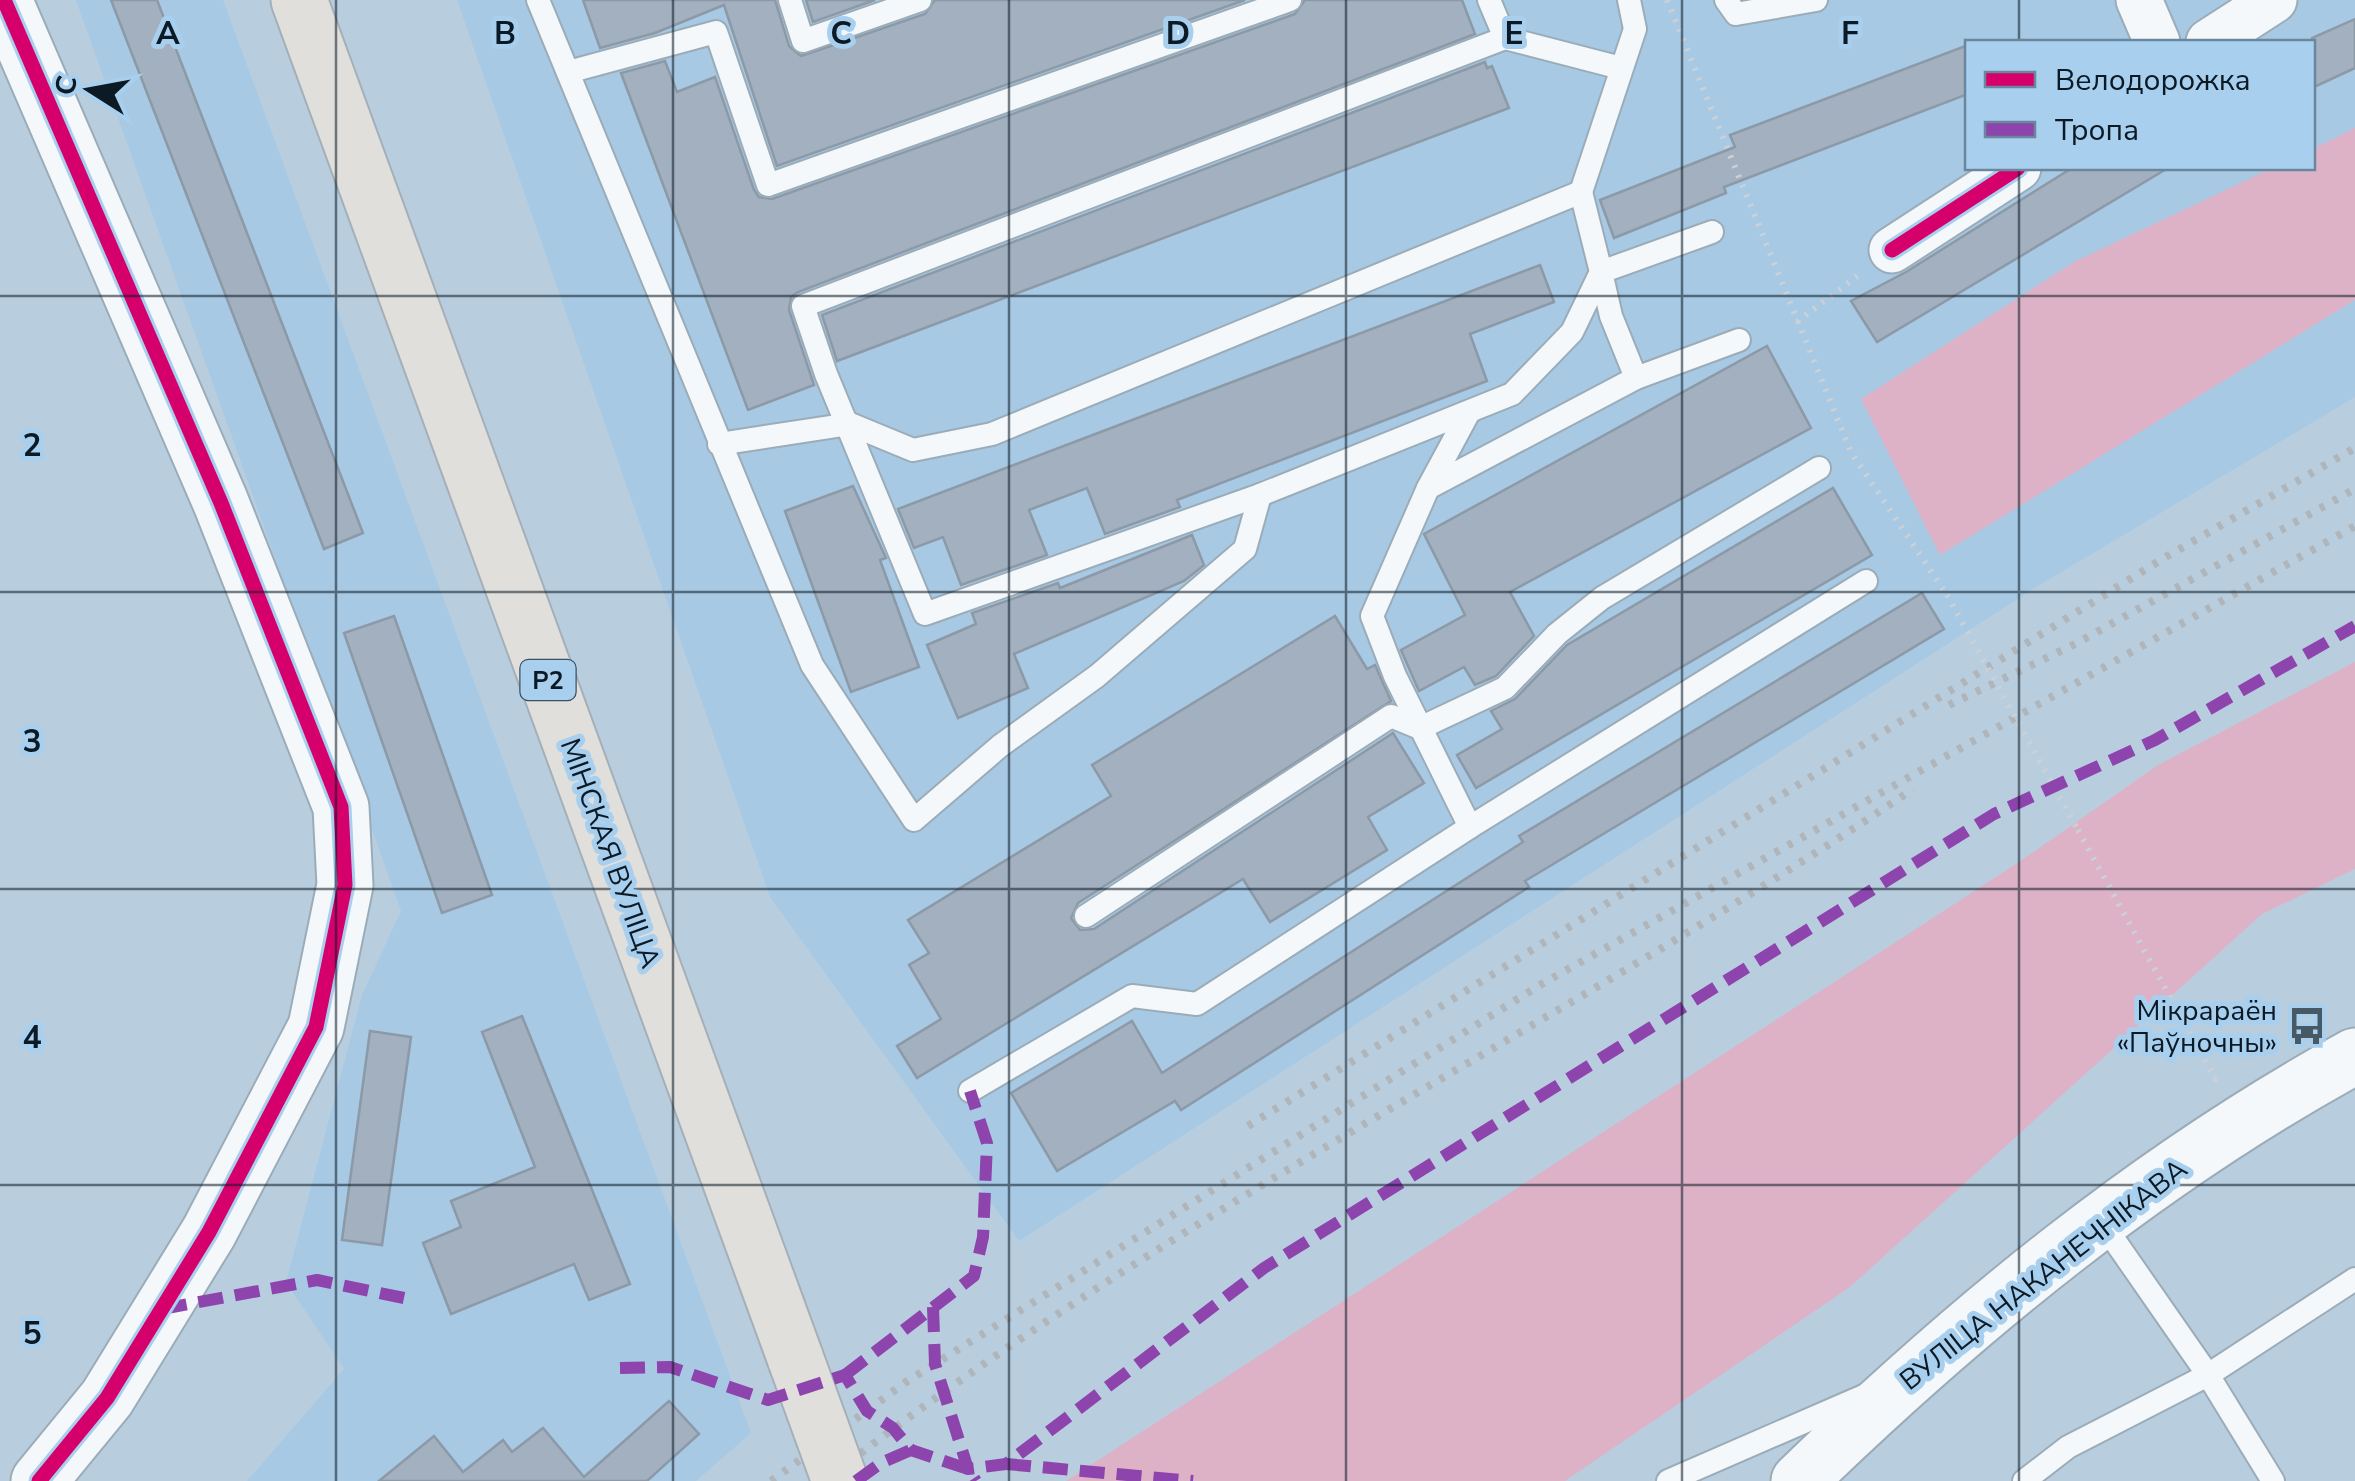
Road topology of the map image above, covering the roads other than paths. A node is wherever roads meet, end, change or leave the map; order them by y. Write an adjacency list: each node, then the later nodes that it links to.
1 (4, 0): 42 (street)
2 (299, 0): 43 (main road, МІНСКАЯ ВУЛІЦА / Р2, bridge)
3 (538, 0): 17 (lane)
4 (790, 0): 5 (lane)
5 (920, 0)
6 (1290, 0): 17 (lane)
7 (1490, 0): 13 (lane)
8 (1629, 0): 16 (lane)
9 (1726, 0): 10 (lane)
10 (1816, 0)
11 (2139, 0): 14 (street)
12 (2274, 0): 15 (street)
13 (1505, 38): 16 (lane); 26 (lane)
14 (2155, 40)
15 (2212, 40)
16 (1621, 68): 19 (lane)
17 (568, 72): 27 (lane)
18 (2015, 170): 21 (street)
19 (1581, 192): 22 (lane); 26 (lane)
20 (1712, 232): 22 (lane)
21 (1892, 250)
22 (1601, 272): 24 (lane); 25 (lane)
23 (1738, 340): 24 (lane)
24 (1636, 378): 29 (lane)
25 (1469, 412): 29 (lane); 30 (lane)
26 (850, 424): 27 (lane); 30 (lane)
27 (720, 444): 30 (lane)
28 (1819, 468): 32 (lane)
29 (1428, 488): 32 (lane)
30 (1260, 495)
31 (1866, 581): 33 (lane)
32 (1420, 728): 33 (lane); 34 (lane)
33 (1470, 827): 36 (lane)
34 (1086, 916)
35 (2355, 1056): 37 (street, ВУЛІЦА НАКАНЕЧНІКАВА)
36 (970, 1090)
37 (2101, 1221): 39 (lane); 40 (street, ВУЛІЦА НАКАНЕЧНІКАВА)
38 (2355, 1280): 39 (lane)
39 (2208, 1374): 45 (lane); 46 (lane)
40 (1904, 1379): 41 (lane); 44 (street, ВУЛІЦА НАКАНЕЧНІКАВА)
41 (1679, 1478)
42 (39, 1481)
43 (840, 1481)
44 (1799, 1481)
45 (2024, 1481)
46 (2273, 1481)

